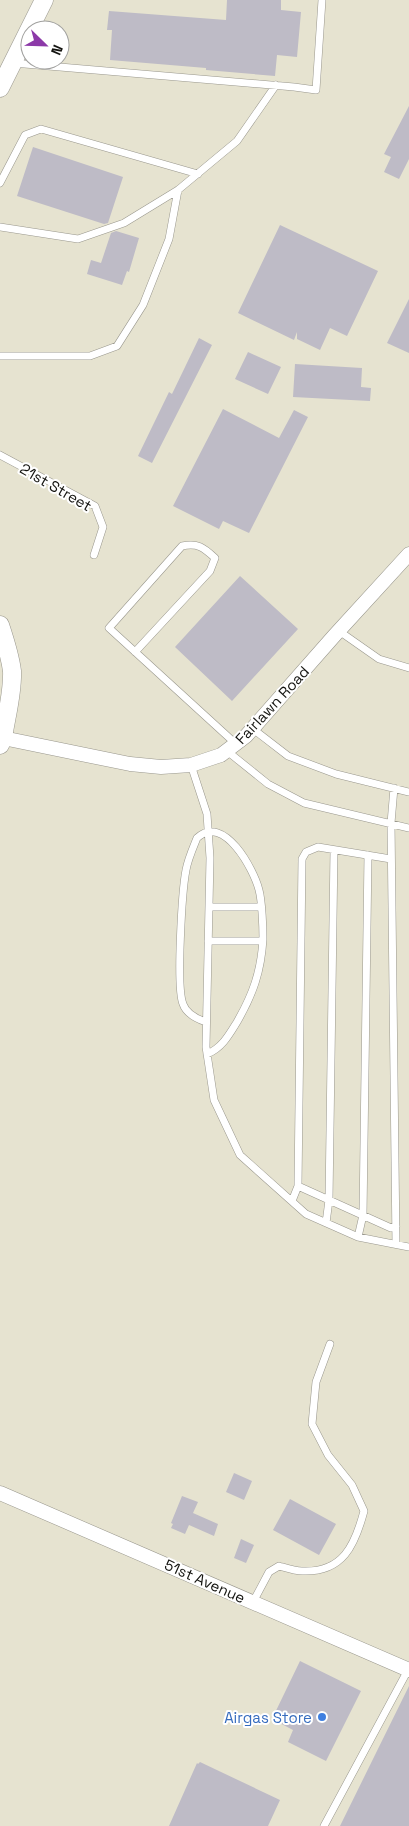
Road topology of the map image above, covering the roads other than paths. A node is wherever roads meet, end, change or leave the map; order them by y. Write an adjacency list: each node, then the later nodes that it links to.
1 (44, 0): 3 (street)
2 (322, 0): 4 (lane)
3 (12, 63): 4 (lane); 5 (street)
4 (276, 85): 6 (lane)
5 (0, 88)
6 (198, 174): 7 (lane); 8 (lane)
7 (0, 183)
8 (178, 190): 9 (lane); 10 (lane)
9 (0, 227)
10 (0, 356)
11 (0, 455): 13 (lane, 21st Street)
12 (409, 554): 15 (street, Fairlawn Road)
13 (94, 555)
14 (0, 625): 19 (street)
15 (339, 631): 17 (lane); 18 (street, Fairlawn Road)
16 (135, 652): 16 (lane); 20 (lane)
17 (409, 668)
18 (253, 729): 20 (street, Fairlawn Road); 22 (lane)
19 (1, 742): 21 (street, Fairlawn Road)
20 (232, 748): 21 (street, Fairlawn Road); 24 (lane)
21 (192, 765): 26 (lane)
22 (394, 788): 23 (lane); 24 (lane)
23 (409, 792)
24 (391, 824): 25 (lane); 29 (lane)
25 (409, 828)
26 (208, 832): 30 (lane); 31 (lane); 34 (lane)
27 (334, 850): 28 (lane); 36 (lane); 37 (lane)
28 (368, 855): 29 (lane); 39 (lane)
29 (391, 859): 41 (lane)
30 (209, 907): 31 (lane); 32 (lane)
31 (260, 907): 33 (lane)
32 (208, 941): 33 (lane); 34 (lane)
33 (262, 942): 35 (lane)
34 (206, 1022): 35 (lane)
35 (207, 1054): 38 (lane)
36 (298, 1186): 37 (lane); 38 (lane)
37 (329, 1200): 39 (lane); 40 (lane)
38 (292, 1201): 40 (lane)
39 (363, 1215): 41 (lane); 42 (lane)
40 (326, 1223): 42 (lane)
41 (396, 1226): 43 (lane)
42 (358, 1237): 43 (lane)
43 (396, 1244): 44 (lane)
44 (409, 1247)
45 (330, 1344): 47 (lane)
46 (0, 1493): 47 (street, 51st Avenue)
47 (253, 1602): 48 (street, 51st Avenue)
48 (408, 1670): 49 (lane)
49 (324, 1826)

